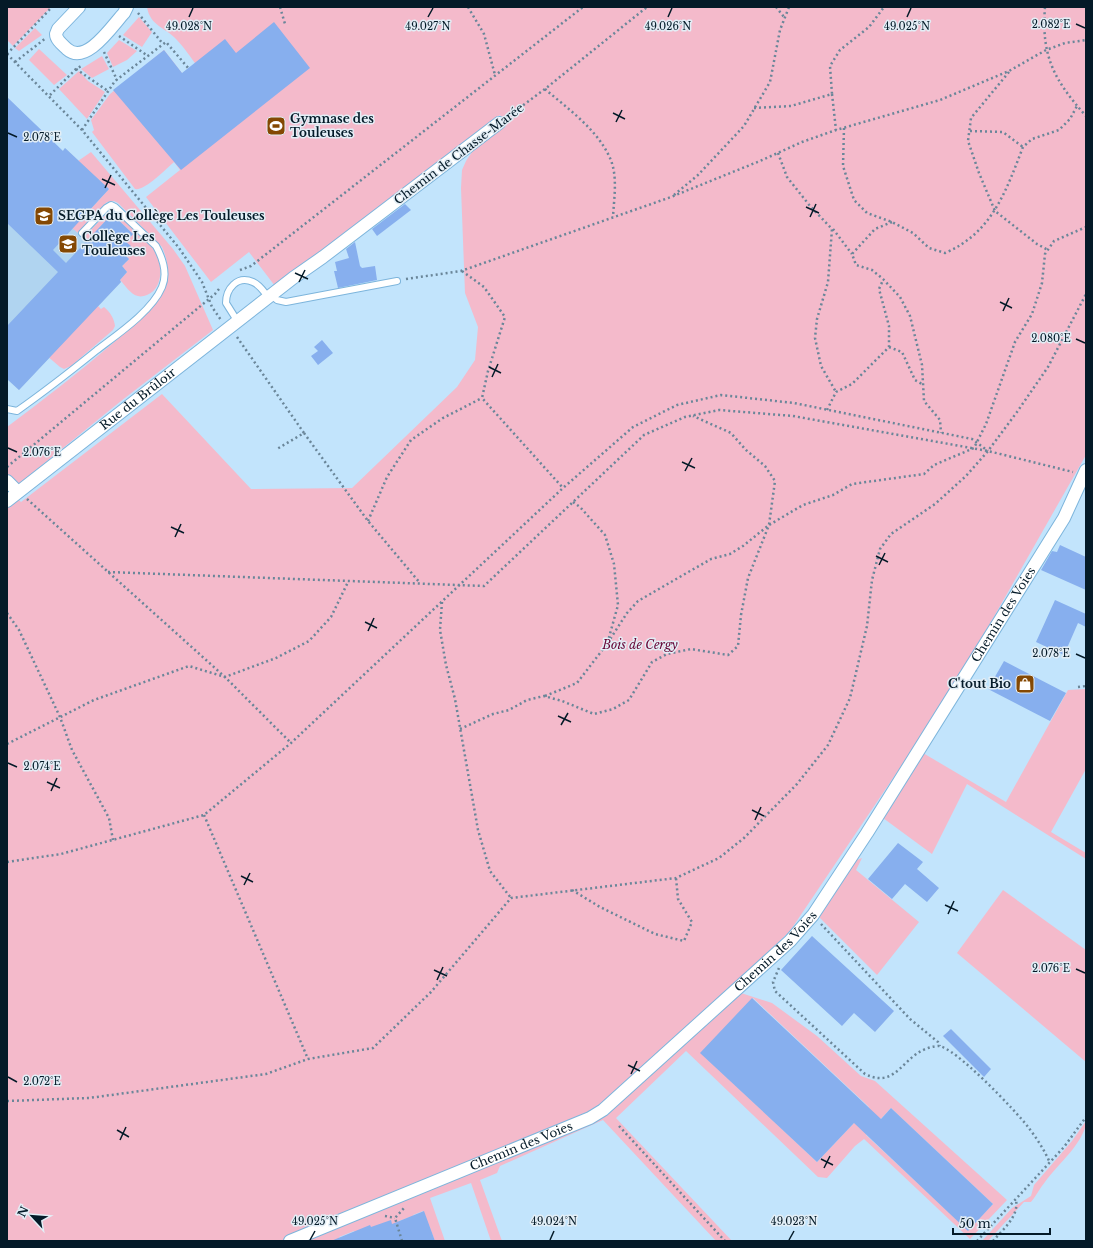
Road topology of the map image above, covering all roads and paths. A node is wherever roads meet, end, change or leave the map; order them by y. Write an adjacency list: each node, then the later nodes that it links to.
1 (52, 7): 21 (path)
2 (79, 7): 16 (street)
3 (127, 7): 16 (street)
4 (280, 7): 14 (path)
5 (468, 7): 27 (path)
6 (583, 7): 27 (path)
7 (647, 7): 29 (path, Chemin de Chasse-Marée)
8 (776, 7): 13 (path)
9 (789, 7): 13 (path)
10 (884, 7): 31 (path)
11 (1045, 7): 19 (path)
12 (138, 13): 18 (path)
13 (784, 17): 33 (path)
14 (285, 24)
15 (119, 35): 22 (path)
16 (56, 37): 23 (path)
17 (1086, 40): 19 (path)
18 (163, 44): 22 (path); 25 (path)
19 (1046, 50): 26 (path); 32 (path)
20 (104, 51): 28 (path)
21 (7, 54): 23 (path)
22 (148, 56): 28 (path)
23 (15, 62): 37 (path)
24 (76, 69): 30 (path)
25 (189, 69)
26 (1009, 71): 36 (path); 39 (path)
27 (495, 75): 52 (path)
28 (117, 80): 30 (path)
29 (545, 89): 35 (path, Chemin de Chasse-Marée); 44 (path)
30 (108, 91): 37 (path)
31 (832, 94): 33 (path); 38 (path)
32 (1077, 106): 34 (path); 40 (path)
33 (754, 108): 42 (path)
34 (1086, 116)
35 (499, 123): 57 (street, Chemin de Chasse-Marée)
36 (844, 128): 38 (path); 45 (path)
37 (82, 130): 58 (path)
38 (836, 130): 41 (path)
39 (970, 131): 40 (path); 43 (path)
40 (1023, 147): 43 (path)
41 (778, 153): 42 (path); 47 (path)
42 (671, 197): 44 (path)
43 (996, 211): 45 (path); 49 (path)
44 (613, 217): 51 (path)
45 (892, 222): 50 (path)
46 (1086, 227): 49 (path)
47 (832, 229): 50 (path); 62 (path)
48 (82, 233): 64 (lane)
49 (1048, 250): 69 (path)
50 (852, 254): 53 (path)
51 (461, 271): 54 (path); 63 (path)
52 (235, 272)
53 (883, 279): 60 (path); 61 (path)
54 (397, 281): 57 (lane)
55 (222, 283): 58 (path)
56 (1086, 294): 72 (path)
57 (270, 296): 59 (street, Rue du Brûloir); 59 (lane)
58 (210, 298): 59 (path); 73 (path)
59 (234, 325): 67 (path); 77 (street, Rue du Brûloir)
60 (889, 347): 61 (path); 62 (path)
61 (922, 384): 68 (path)
62 (836, 392): 65 (path)
63 (482, 398): 76 (path); 80 (path)
64 (7, 410)
65 (827, 410): 68 (path); 76 (path)
66 (692, 416): 70 (path); 79 (path); 81 (path)
67 (304, 433): 71 (path); 80 (path)
68 (941, 433): 69 (path)
69 (978, 443): 70 (path); 72 (path)
70 (974, 448): 72 (path); 81 (path)
71 (277, 449)
72 (988, 451): 74 (path); 100 (path)
73 (7, 467)
74 (1085, 472): 113 (street, Chemin des Voies)
75 (7, 482): 77 (street)
76 (563, 488): 85 (path)
77 (18, 492): 78 (street, Rue du Brûloir); 82 (path)
78 (7, 501)
79 (572, 502): 85 (path); 88 (path)
80 (368, 521): 84 (path)
81 (769, 525): 88 (path); 92 (path)
82 (108, 572): 83 (path); 89 (path)
83 (348, 582): 84 (path); 89 (path)
84 (421, 584): 85 (path)
85 (461, 585): 86 (path)
86 (442, 602): 94 (path); 95 (path)
87 (7, 613): 93 (path)
88 (607, 644): 92 (path)
89 (225, 677): 93 (path); 95 (path)
90 (1086, 686): 91 (path)
91 (1078, 687)
92 (544, 696): 94 (path)
93 (60, 717): 96 (path); 98 (path)
94 (460, 729): 102 (path)
95 (291, 743): 97 (path)
96 (7, 744)
97 (204, 815): 98 (path); 106 (path)
98 (113, 840): 99 (path)
99 (7, 862)
100 (676, 878): 101 (path); 101 (path)
101 (572, 890): 102 (path)
102 (511, 898): 106 (path)
103 (817, 924): 105 (path)
104 (783, 964): 105 (path)
105 (940, 1046): 110 (path)
106 (308, 1059): 107 (path)
107 (7, 1101)
108 (1086, 1117): 110 (path)
109 (619, 1126): 115 (path)
110 (1050, 1164): 111 (path)
111 (1016, 1199): 116 (path); 117 (path)
112 (407, 1206): 114 (path)
113 (290, 1241)
114 (402, 1241)
115 (725, 1241)
116 (977, 1241)
117 (993, 1241)

